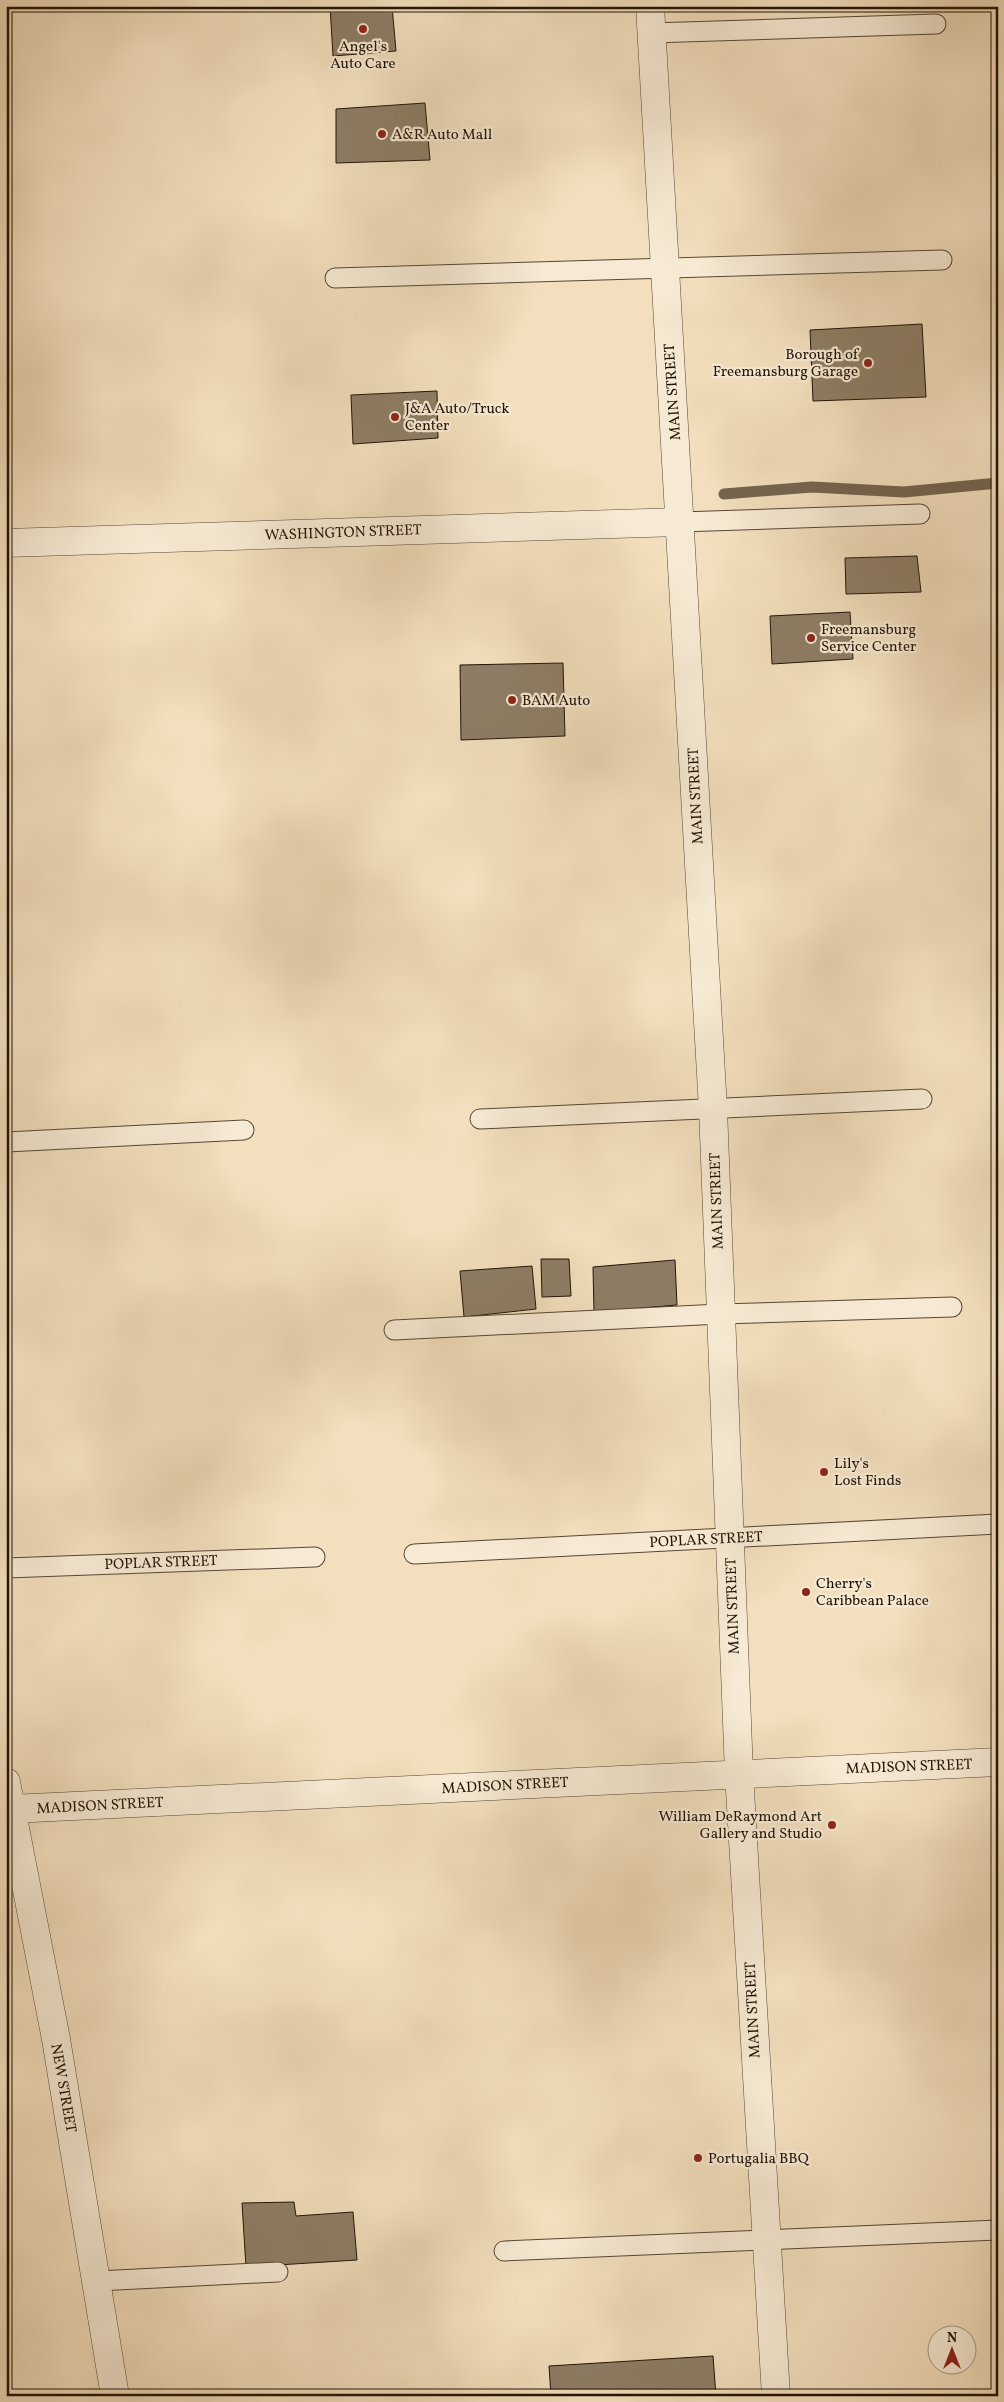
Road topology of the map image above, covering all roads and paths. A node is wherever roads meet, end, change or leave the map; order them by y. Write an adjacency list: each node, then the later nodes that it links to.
1 (651, 19): 2 (lane); 4 (street, MAIN STREET)
2 (936, 24)
3 (942, 260): 4 (lane)
4 (664, 268): 5 (lane); 7 (street, MAIN STREET)
5 (335, 278)
6 (920, 514): 7 (lane)
7 (680, 522): 8 (street, WASHINGTON STREET); 10 (street, MAIN STREET)
8 (6, 543)
9 (922, 1099): 10 (lane)
10 (712, 1109): 11 (lane); 15 (street, MAIN STREET)
11 (480, 1120)
12 (244, 1130): 13 (lane)
13 (6, 1142)
14 (952, 1307): 15 (lane)
15 (720, 1314): 16 (lane); 18 (street, MAIN STREET)
16 (394, 1330)
17 (998, 1524): 18 (lane, POPLAR STREET)
18 (729, 1538): 19 (lane, POPLAR STREET); 23 (street, MAIN STREET)
19 (414, 1554)
20 (315, 1557): 21 (lane, POPLAR STREET)
21 (6, 1568)
22 (998, 1762): 23 (street, MADISON STREET)
23 (739, 1773): 25 (street, MADISON STREET); 27 (street, MAIN STREET)
24 (6, 1782): 25 (street, NEW STREET)
25 (11, 1809): 30 (street, NEW STREET)
26 (998, 2230): 27 (lane)
27 (765, 2240): 28 (lane); 32 (street, MAIN STREET)
28 (504, 2251)
29 (278, 2272): 30 (lane)
30 (97, 2281): 31 (street, NEW STREET)
31 (115, 2396)
32 (776, 2396)

